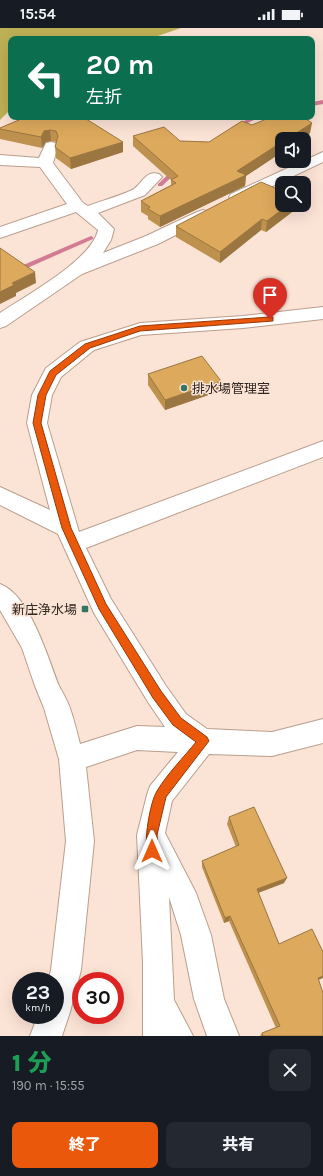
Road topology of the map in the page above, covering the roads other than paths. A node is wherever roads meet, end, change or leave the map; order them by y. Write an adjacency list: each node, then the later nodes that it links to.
1 (51, 146): 4 (street)
2 (323, 156): 8 (street)
3 (0, 160): 4 (street)
4 (45, 163): 6 (street)
5 (154, 177): 6 (street)
6 (82, 209): 7 (street); 8 (street)
7 (0, 233)
8 (76, 270): 10 (street)
9 (323, 313): 13 (street)
10 (0, 322)
11 (323, 449): 13 (street)
12 (0, 495): 13 (street)
13 (70, 536): 16 (street)
14 (0, 594): 17 (street)
15 (323, 731): 16 (street)
16 (203, 741): 17 (street); 18 (street)
17 (72, 759): 19 (street)
18 (152, 835): 20 (street); 25 (street)
19 (64, 978)
20 (158, 1003): 23 (street); 24 (street)
21 (51, 1024): 22 (street)
22 (46, 1036)
23 (159, 1036)
24 (177, 1036)
25 (223, 1036)

